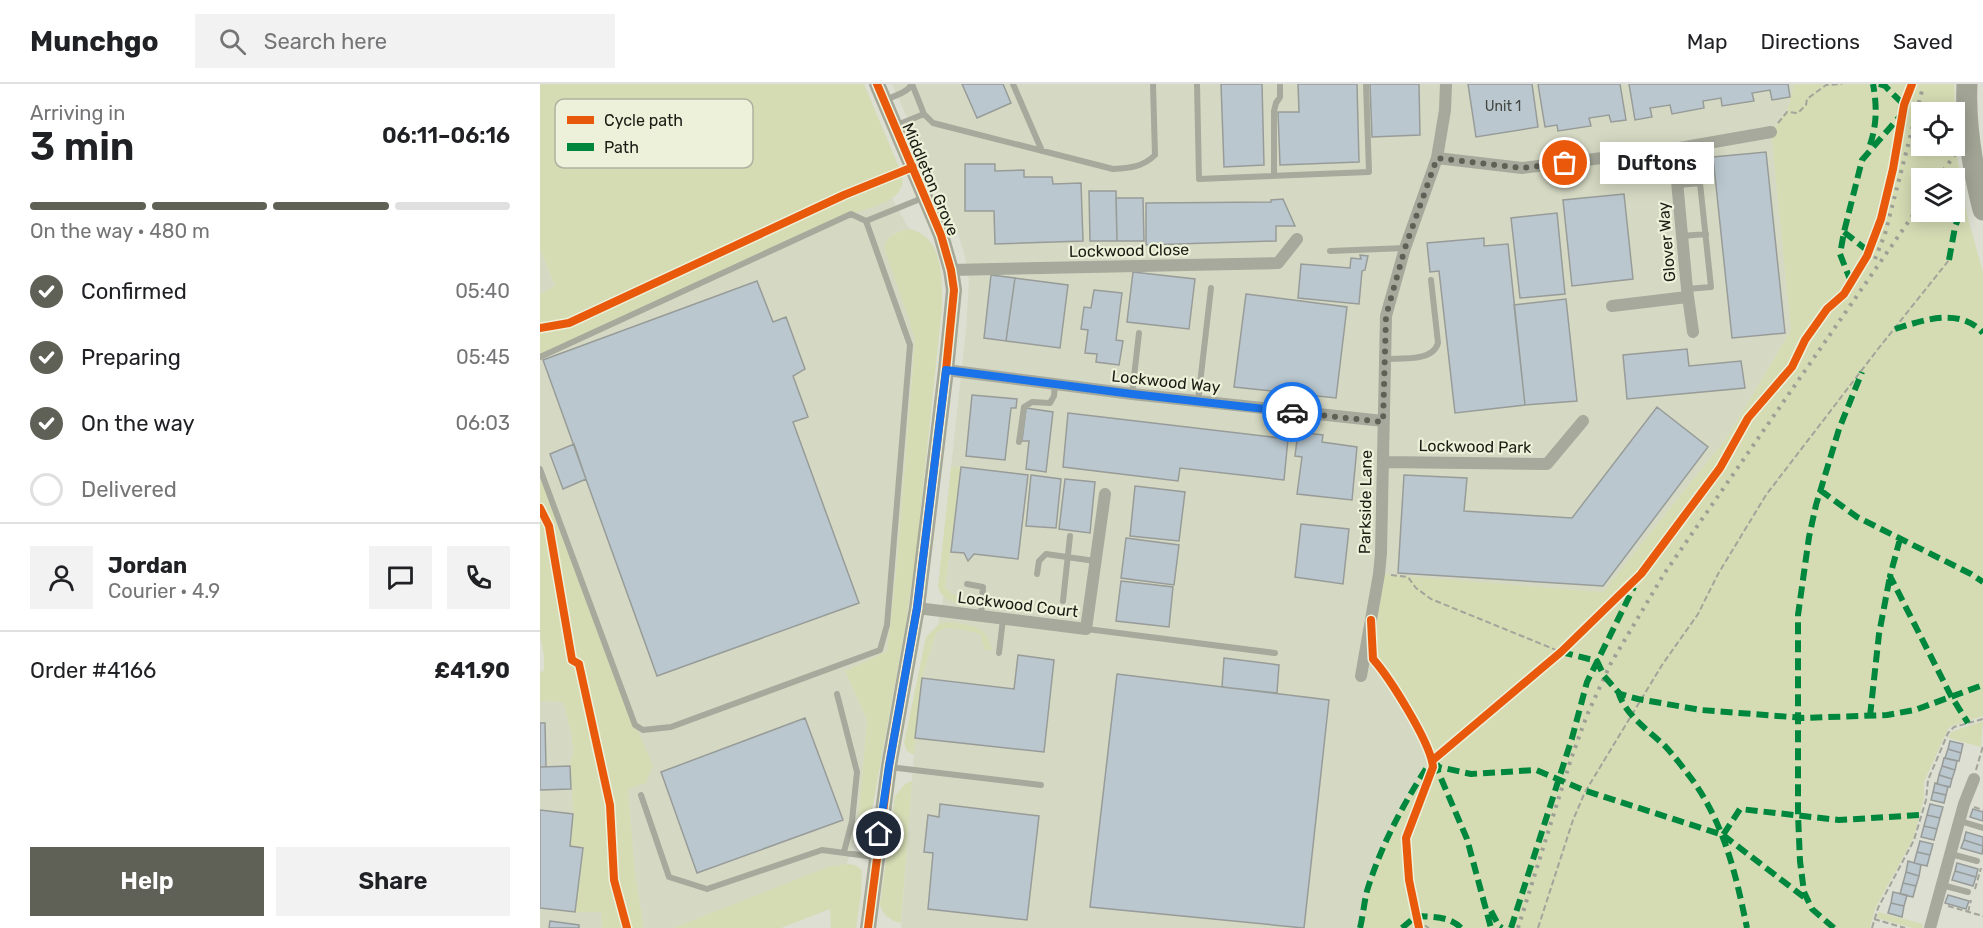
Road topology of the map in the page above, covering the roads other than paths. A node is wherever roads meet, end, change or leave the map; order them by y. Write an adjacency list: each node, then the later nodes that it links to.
1 (877, 84): 10 (street, Middleton Grove)
2 (912, 84): 10 (lane); 11 (lane)
3 (1013, 84): 15 (lane)
4 (1152, 84): 15 (lane)
5 (1197, 84): 17 (lane)
6 (1280, 84): 17 (lane)
7 (1366, 84): 17 (lane)
8 (1446, 84): 16 (street, Parkside Lane)
9 (1967, 84): 20 (highway)
10 (884, 100): 12 (street, Middleton Grove)
11 (924, 114): 12 (lane); 15 (lane)
12 (894, 126): 19 (street, Middleton Grove)
13 (1771, 132): 14 (street)
14 (1674, 149): 16 (street); 18 (street, Glover Way)
15 (1042, 151)
16 (1437, 158): 25 (street, Parkside Lane)
17 (1275, 176)
18 (1677, 185): 22 (lane); 23 (street, Glover Way)
19 (925, 197): 21 (lane); 27 (street, Middleton Grove)
20 (1983, 210)
21 (866, 221): 34 (lane); 44 (lane)
22 (1706, 234): 23 (lane); 30 (lane)
23 (1682, 237): 30 (street, Glover Way)
24 (1297, 240): 27 (street, Lockwood Close)
25 (1405, 248): 26 (lane); 35 (street, Parkside Lane)
26 (1330, 251)
27 (951, 270): 36 (street, Middleton Grove)
28 (1431, 280): 35 (lane)
29 (1211, 288): 39 (lane)
30 (1687, 293): 31 (street, Glover Way); 32 (street, Glover Way)
31 (1612, 306)
32 (1694, 332)
33 (1139, 333): 38 (lane)
34 (540, 357)
35 (1385, 359): 41 (street, Parkside Lane)
36 (946, 370): 37 (street, Lockwood Way); 52 (street, Middleton Grove)
37 (1055, 384): 38 (street, Lockwood Way); 42 (lane)
38 (1132, 394): 39 (street, Lockwood Way)
39 (1197, 401): 41 (street, Lockwood Way)
40 (1583, 421): 43 (street, Lockwood Park)
41 (1383, 422): 43 (street, Parkside Lane)
42 (1019, 442)
43 (1383, 462): 58 (street, Parkside Lane)
44 (540, 469)
45 (1105, 494): 48 (street, Lockwood Court)
46 (1070, 536): 47 (lane)
47 (1068, 557): 48 (lane); 49 (lane); 51 (lane)
48 (1095, 561): 55 (street, Lockwood Court)
49 (1037, 574)
50 (967, 584): 53 (lane)
51 (1063, 601)
52 (917, 608): 53 (street, Lockwood Court); 60 (street, Middleton Grove)
53 (981, 616): 54 (street, Lockwood Court)
54 (1003, 619): 55 (street, Lockwood Court); 56 (lane)
55 (1086, 629): 57 (lane)
56 (999, 653)
57 (1275, 653)
58 (1361, 676)
59 (837, 694): 66 (lane)
60 (889, 766): 62 (lane); 68 (street, Middleton Grove)
61 (1974, 779): 64 (street)
62 (1041, 785)
63 (641, 795): 66 (lane)
64 (1960, 821): 65 (lane); 67 (street)
65 (1983, 828)
66 (844, 852): 68 (lane)
67 (1951, 854): 69 (lane); 70 (street)
68 (876, 857): 72 (street, Middleton Grove)
69 (1977, 861)
70 (1942, 885): 71 (lane); 73 (street)
71 (1968, 892)
72 (870, 928)
73 (1930, 928)

